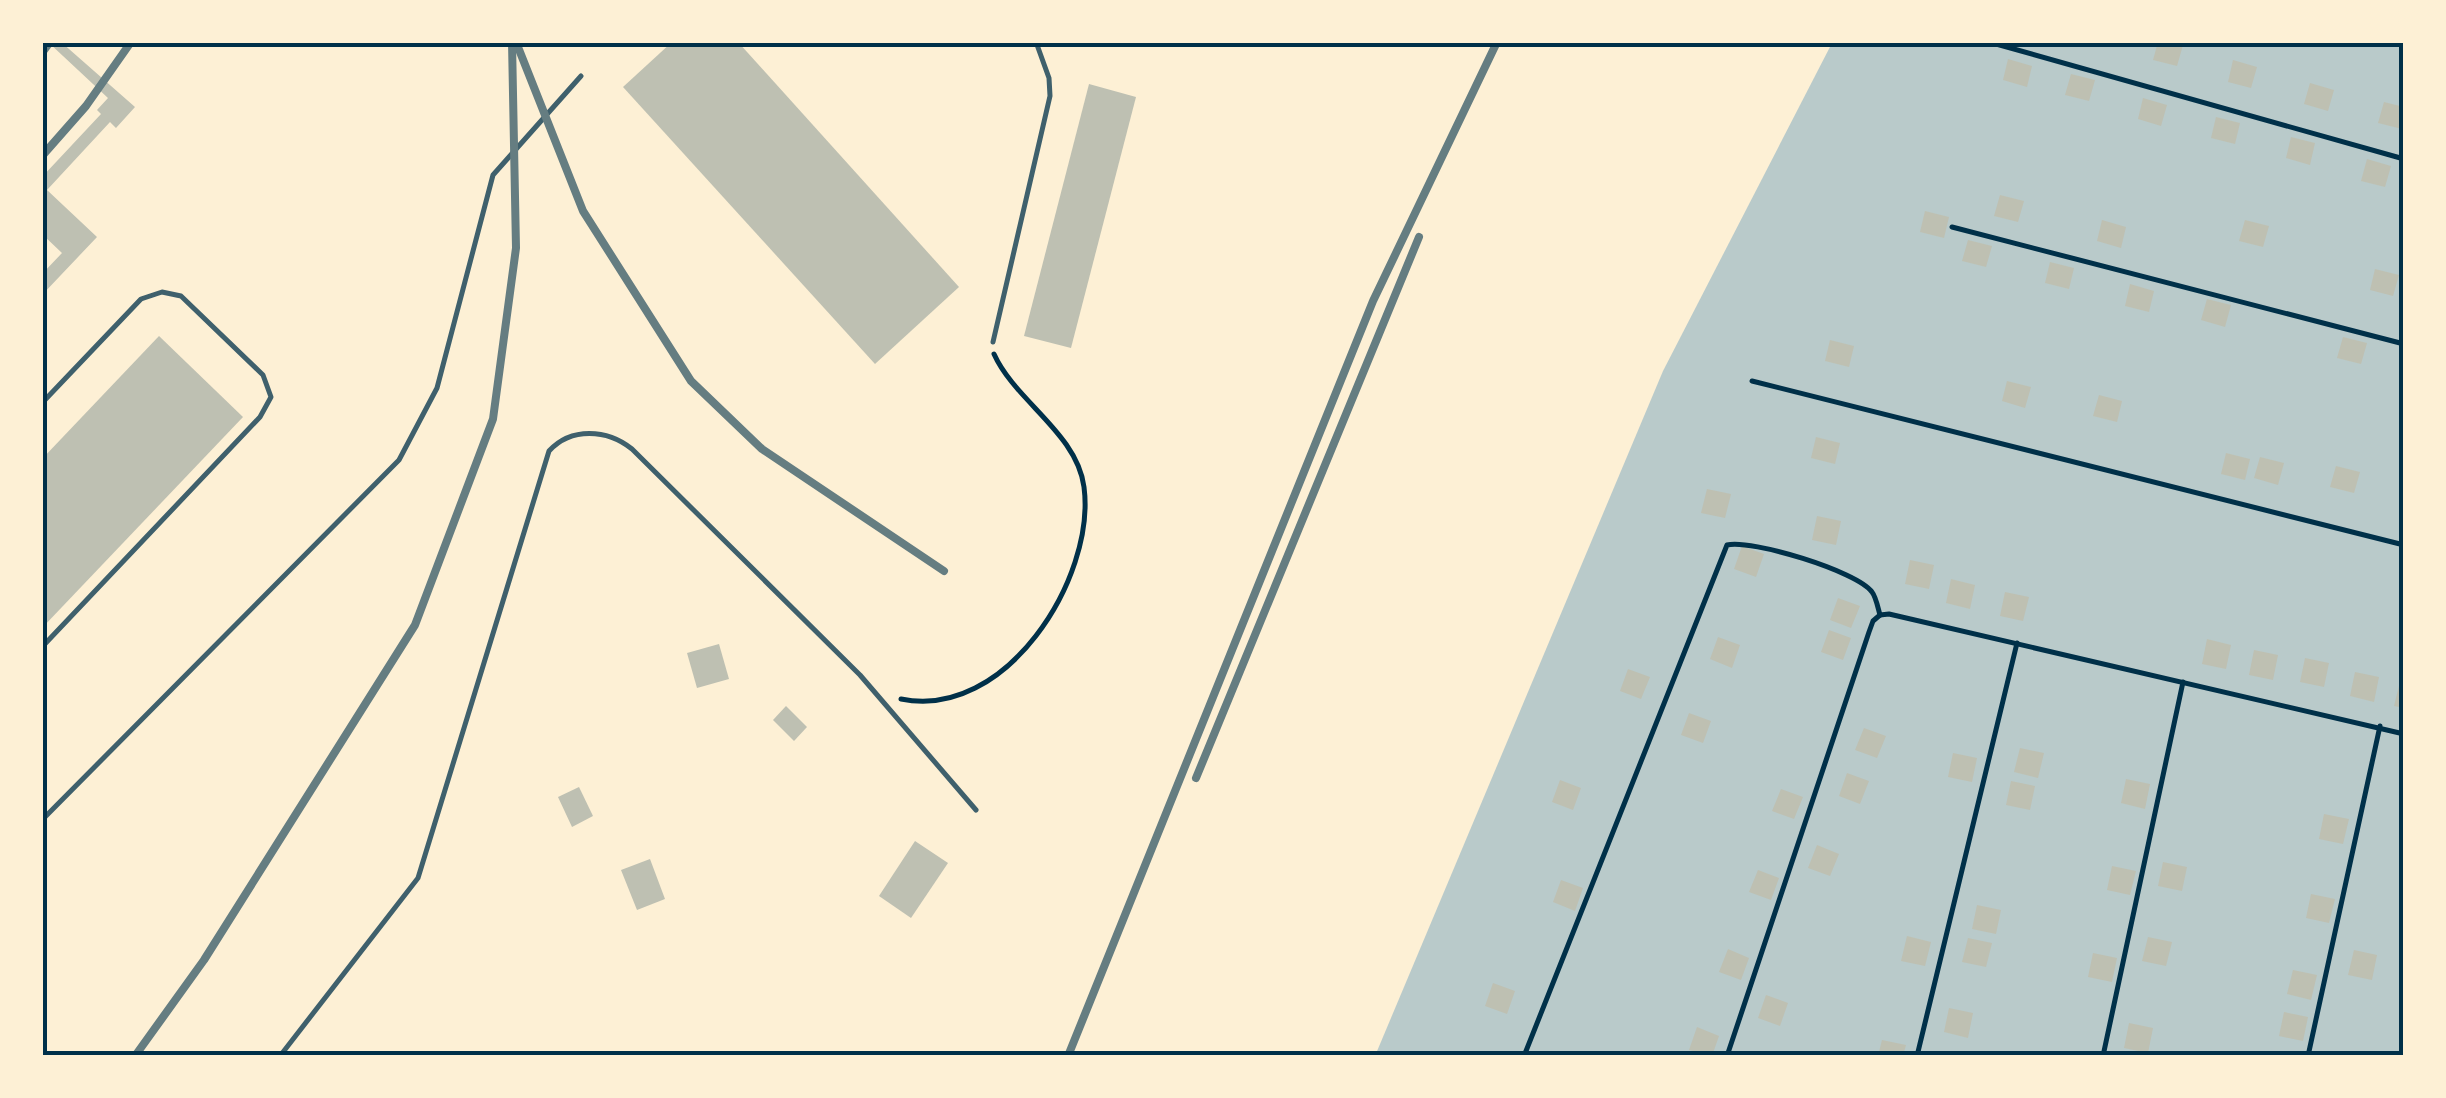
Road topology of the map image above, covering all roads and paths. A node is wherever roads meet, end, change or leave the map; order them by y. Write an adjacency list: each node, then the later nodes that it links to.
1 (1036, 42): 6 (lane)
2 (1989, 42): 4 (path)
3 (581, 76): 19 (lane)
4 (2404, 159)
5 (1952, 228): 7 (path)
6 (993, 342): 15 (path)
7 (2404, 344)
8 (1752, 380): 10 (path)
9 (42, 403): 13 (lane)
10 (2404, 545)
11 (1880, 614): 12 (path); 21 (path); 22 (path)
12 (2017, 643): 14 (path); 23 (path)
13 (42, 647)
14 (2183, 681): 16 (path); 24 (path)
15 (888, 694)
16 (2380, 726): 17 (path); 25 (path)
17 (2404, 734)
18 (976, 810): 20 (lane)
19 (42, 820)
20 (280, 1056)
21 (1524, 1056)
22 (1727, 1056)
23 (1917, 1056)
24 (2103, 1056)
25 (2308, 1056)

